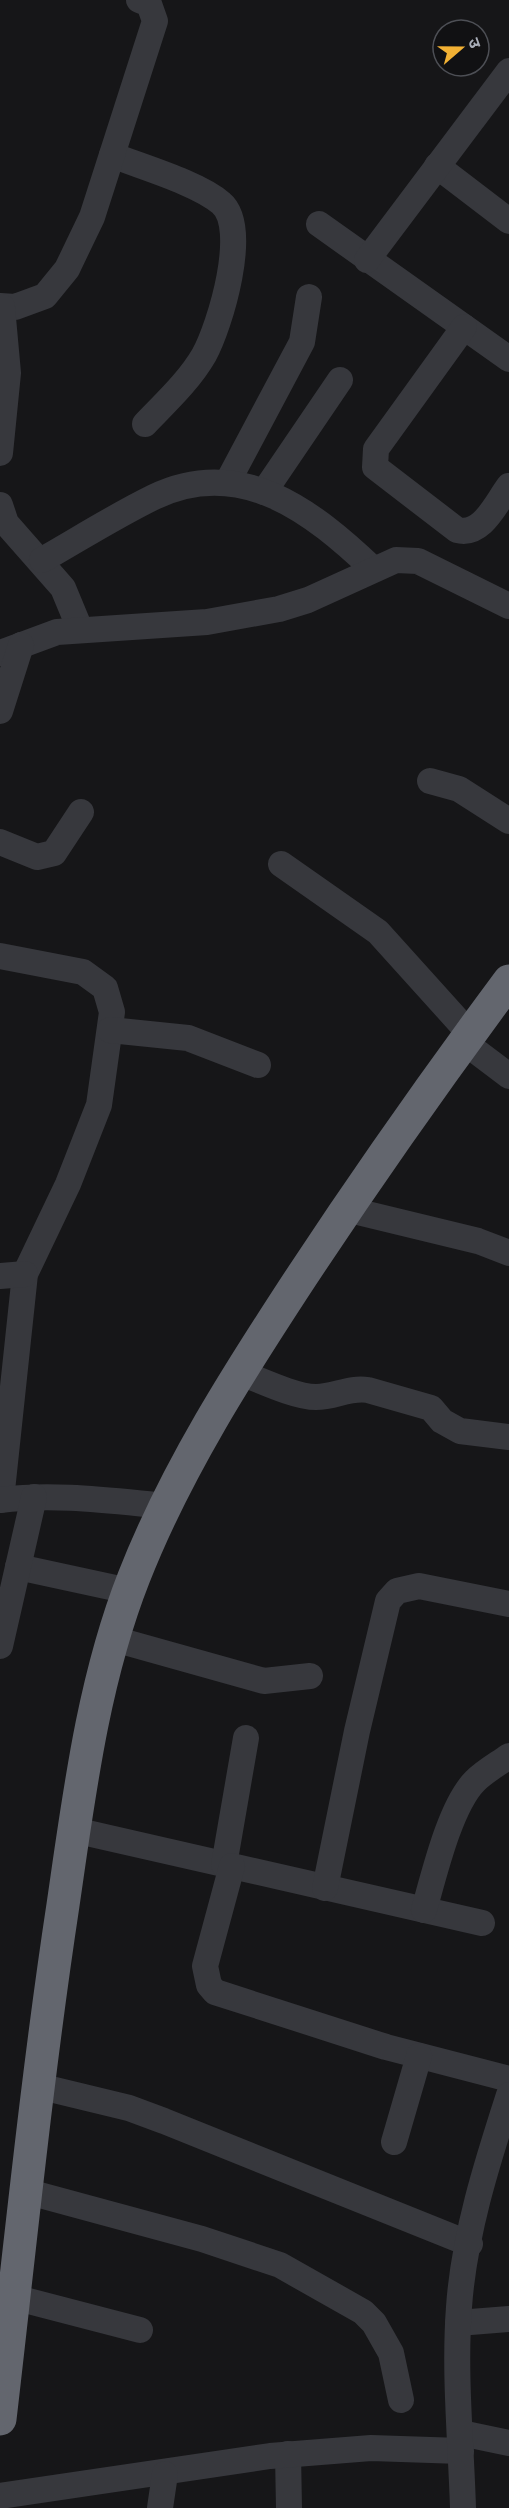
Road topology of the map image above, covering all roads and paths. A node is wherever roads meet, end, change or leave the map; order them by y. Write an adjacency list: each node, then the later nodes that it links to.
1 (139, 0): 3 (street)
2 (509, 71): 4 (street)
3 (112, 155): 9 (street); 13 (street)
4 (437, 166): 5 (street); 7 (street)
5 (509, 220)
6 (319, 224): 7 (street)
7 (367, 260): 10 (street)
8 (309, 297): 15 (street)
9 (1, 307): 14 (street)
10 (464, 327): 11 (street); 16 (street)
11 (509, 359)
12 (340, 380): 17 (street)
13 (145, 424)
14 (0, 453)
15 (227, 483): 17 (street); 19 (street)
16 (509, 486)
17 (264, 492): 20 (street)
18 (2, 518): 19 (street)
19 (42, 560): 22 (street)
20 (373, 569): 21 (street); 22 (street)
21 (509, 606)
22 (80, 629): 23 (street)
23 (10, 649): 24 (street)
24 (0, 711)
25 (430, 781): 27 (street)
26 (81, 812): 28 (street)
27 (509, 821)
28 (0, 842)
29 (281, 864): 33 (street)
30 (0, 956): 32 (street)
31 (509, 981): 33 (highway)
32 (110, 1030): 34 (street); 38 (street)
33 (467, 1038): 35 (street); 36 (highway)
34 (258, 1065)
35 (509, 1076)
36 (346, 1209): 37 (street); 40 (highway)
37 (509, 1253)
38 (25, 1274): 39 (street); 43 (street)
39 (0, 1276)
40 (239, 1372): 41 (street); 44 (highway)
41 (509, 1437)
42 (34, 1497): 43 (street); 44 (street); 45 (street)
43 (0, 1500)
44 (167, 1506): 46 (highway)
45 (18, 1567): 46 (street); 49 (street)
46 (129, 1591): 48 (highway)
47 (509, 1604): 55 (street)
48 (114, 1639): 50 (street); 53 (highway)
49 (0, 1646)
50 (310, 1676)
51 (246, 1738): 54 (street)
52 (509, 1756): 56 (street)
53 (74, 1830): 54 (street); 60 (highway)
54 (228, 1865): 55 (street); 58 (street)
55 (325, 1888): 56 (street)
56 (424, 1910): 57 (street)
57 (482, 1923)
58 (418, 2056): 59 (street); 62 (street)
59 (509, 2079)
60 (38, 2086): 64 (highway); 65 (street)
61 (509, 2095): 63 (street)
62 (394, 2142)
63 (499, 2156): 65 (street)
64 (16, 2212): 66 (highway); 71 (street)
65 (470, 2244): 68 (street)
66 (8, 2303): 69 (street); 70 (highway)
67 (509, 2319): 68 (street)
68 (458, 2324): 73 (street)
69 (140, 2330)
70 (3, 2374): 72 (highway)
71 (401, 2400)
72 (0, 2419)
73 (461, 2442): 74 (street); 75 (street); 80 (street)
74 (509, 2442)
75 (288, 2454): 76 (street); 79 (street)
76 (165, 2474): 77 (street); 78 (street)
77 (0, 2496)
78 (160, 2508)
79 (290, 2508)
80 (463, 2508)

